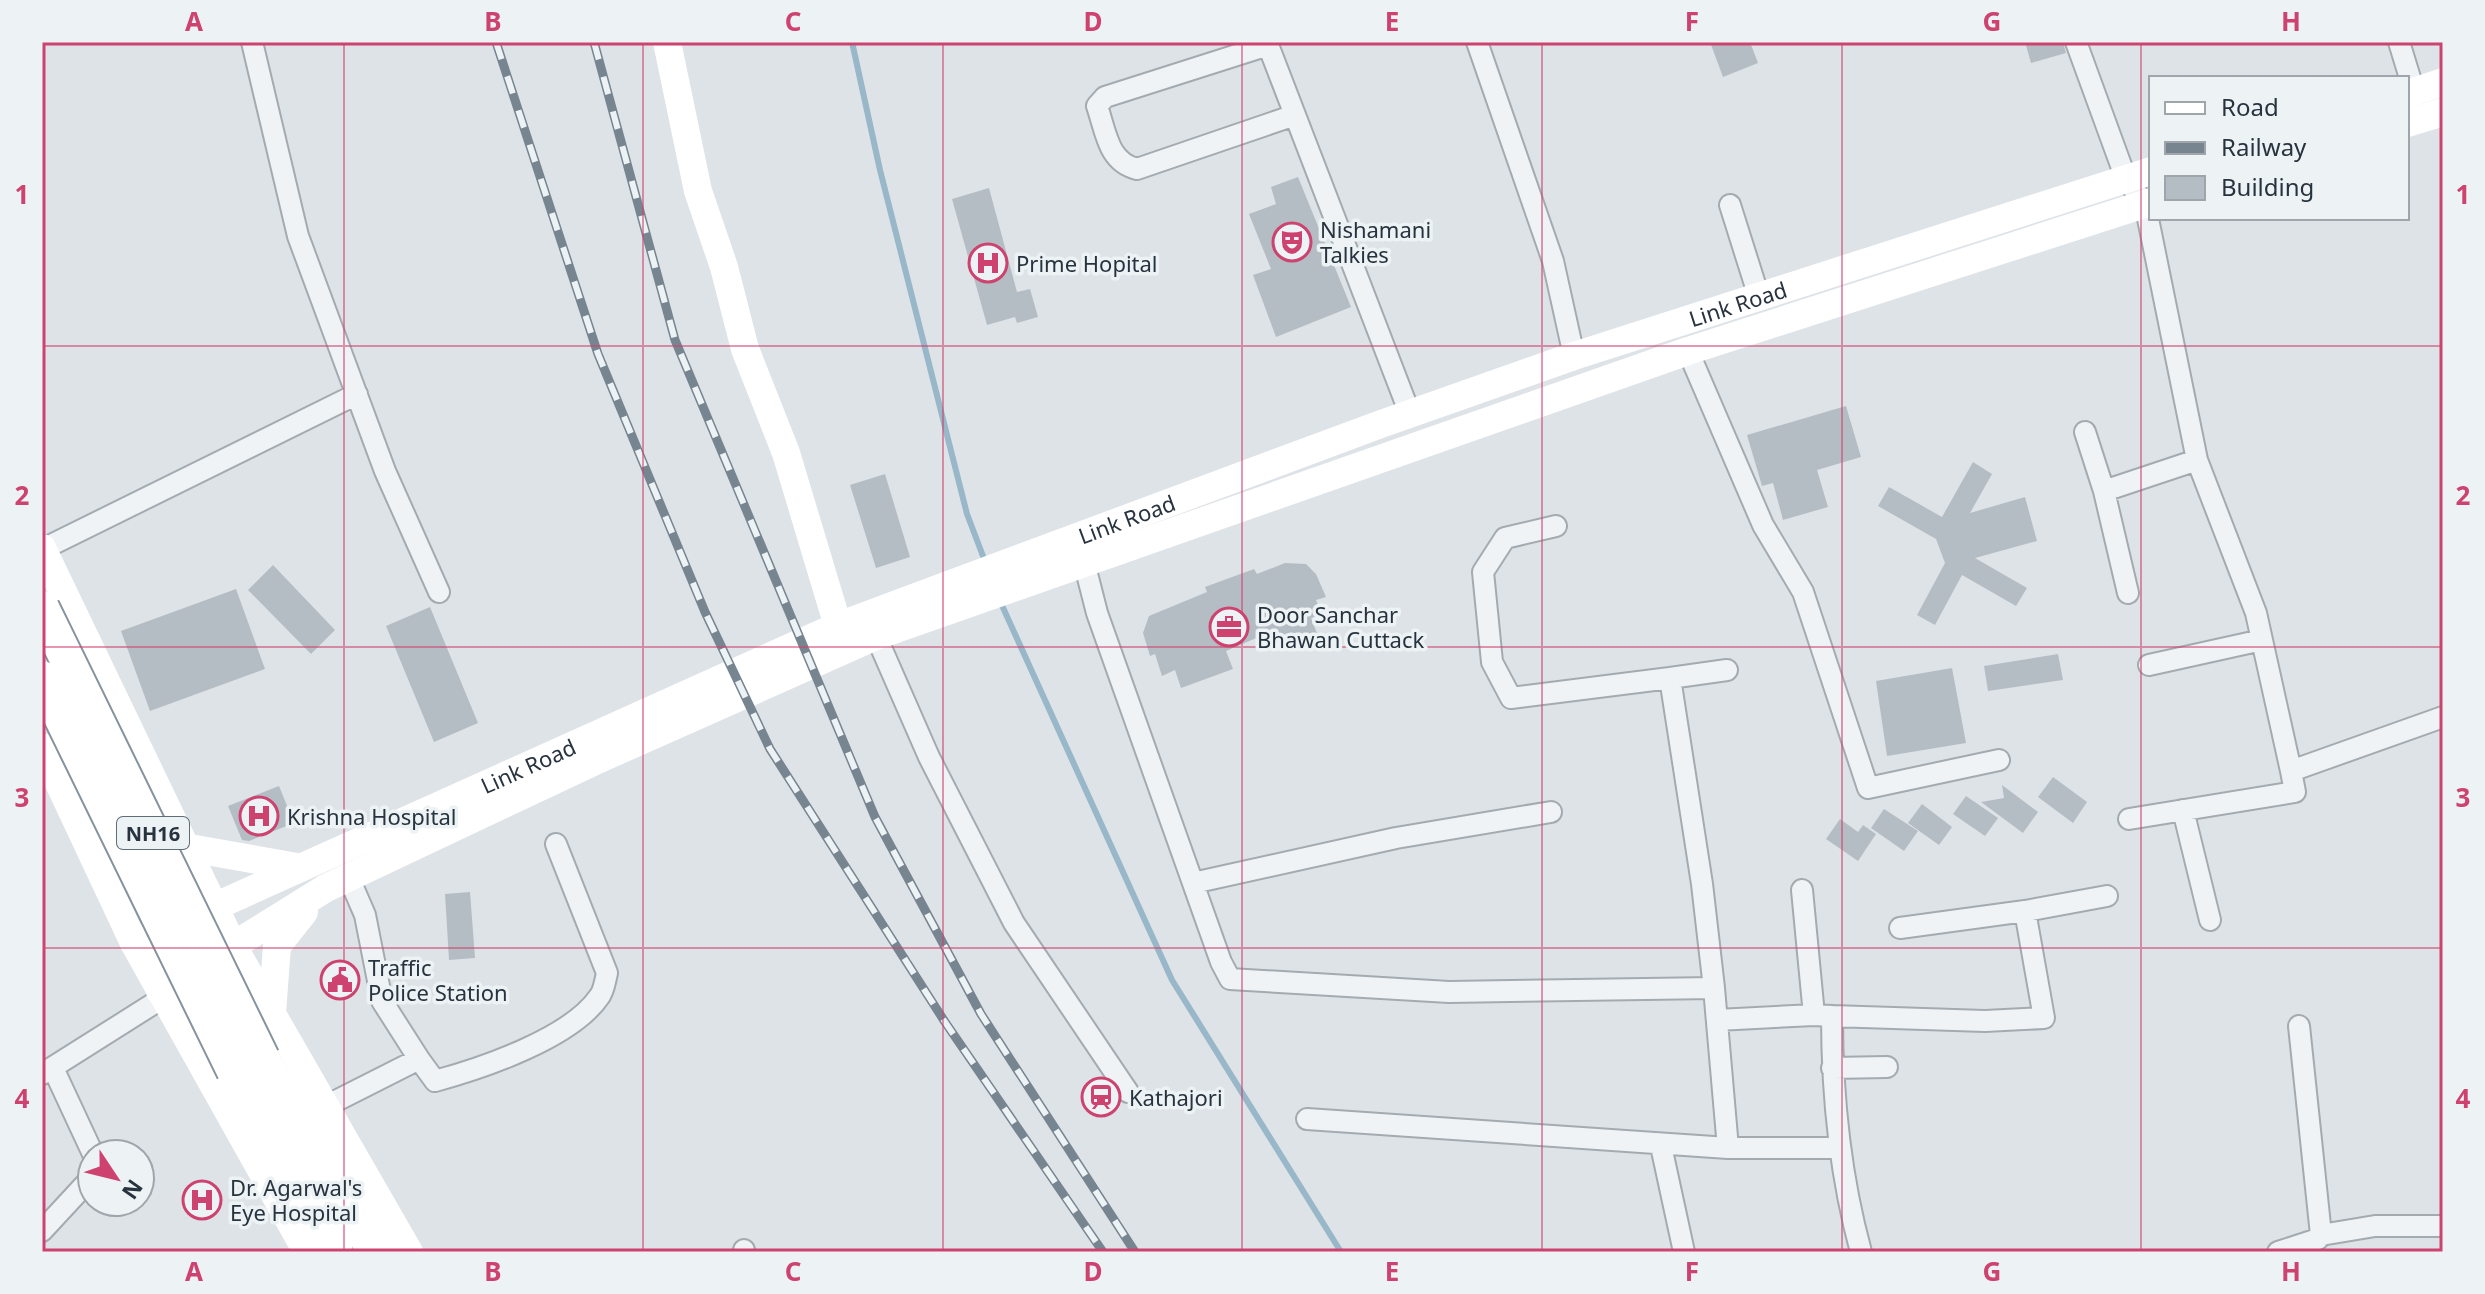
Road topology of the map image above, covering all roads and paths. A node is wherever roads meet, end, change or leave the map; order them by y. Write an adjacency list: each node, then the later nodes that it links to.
1 (252, 42): 19 (street)
2 (667, 42): 33 (main road)
3 (1477, 42): 18 (street)
4 (2076, 42): 12 (street)
5 (2399, 42): 6 (street)
6 (2407, 76)
7 (2443, 82): 8 (main road)
8 (2411, 93)
9 (2443, 112): 11 (main road)
10 (1295, 115): 10 (street); 20 (street)
11 (2409, 122)
12 (2138, 175): 13 (street); 16 (main road, Link Road)
13 (2148, 203): 17 (main road, Link Road)
14 (1730, 205): 16 (street)
15 (2151, 220): 22 (street)
16 (1759, 297): 18 (main road, Link Road)
17 (1688, 351): 26 (main road, Link Road); 42 (street)
18 (1574, 356): 20 (main road, Link Road)
19 (357, 394): 25 (street); 30 (street)
20 (1410, 414): 27 (main road, Link Road)
21 (2085, 432): 23 (street)
22 (2197, 460): 23 (street); 35 (street)
23 (2104, 491): 31 (street)
24 (1556, 526): 39 (street)
25 (42, 548): 28 (main road)
26 (1084, 562): 27 (main road, Link Road); 51 (street)
27 (1032, 568): 29 (main road, Link Road)
28 (49, 579): 48 (main road)
29 (973, 589): 33 (main road, Link Road); 34 (main road, Link Road)
30 (439, 592)
31 (2128, 593)
32 (42, 608): 67 (highway, NH16, bridge)
33 (838, 626): 49 (main road, Link Road)
34 (876, 636): 50 (main road, Link Road); 71 (street)
35 (2262, 640): 36 (street); 43 (street)
36 (2149, 665)
37 (1727, 670): 39 (street)
38 (42, 678): 67 (highway, NH16, bridge)
39 (1670, 678): 60 (street)
40 (2443, 717): 43 (street)
41 (42, 747): 58 (main road)
42 (1999, 760)
43 (2291, 771): 44 (street)
44 (2183, 810): 46 (street); 56 (street)
45 (1551, 812): 51 (street)
46 (2129, 819)
47 (556, 844): 66 (street)
48 (184, 847): 49 (main road); 54 (main road)
49 (297, 867): 54 (main road, Link Road)
50 (338, 883): 59 (main road, Link Road); 62 (main road); 66 (street)
51 (1193, 883): 60 (street)
52 (1802, 890): 63 (street)
53 (2107, 896): 55 (street)
54 (214, 905): 58 (main road, Link Road); 59 (main road)
55 (2025, 911): 57 (street); 63 (street)
56 (2210, 920)
57 (1900, 928)
58 (134, 943): 61 (main road)
59 (234, 948): 61 (main road, Link Road); 62 (main road)
60 (1714, 988): 64 (street)
61 (162, 994): 70 (street); 82 (main road)
62 (272, 1013): 72 (main road)
63 (1823, 1016): 64 (street); 69 (street)
64 (1717, 1020): 76 (street)
65 (2299, 1026): 81 (street)
66 (419, 1059): 72 (street)
67 (248, 1064): 83 (highway, NH16); 84 (highway, NH16)
68 (1887, 1067): 69 (street)
69 (1832, 1068): 77 (street)
70 (48, 1071): 74 (street)
71 (1128, 1092)
72 (326, 1106): 85 (main road)
73 (1307, 1119): 75 (street)
74 (84, 1138)
75 (1661, 1146): 76 (street); 86 (street)
76 (1728, 1148): 77 (street)
77 (1840, 1148): 87 (street)
78 (76, 1194): 80 (street)
79 (2443, 1226): 81 (street)
80 (42, 1231)
81 (2314, 1243): 88 (street)
82 (307, 1252)
83 (336, 1252)
84 (375, 1252)
85 (409, 1252)
86 (1684, 1252)
87 (1861, 1252)
88 (2278, 1252)

